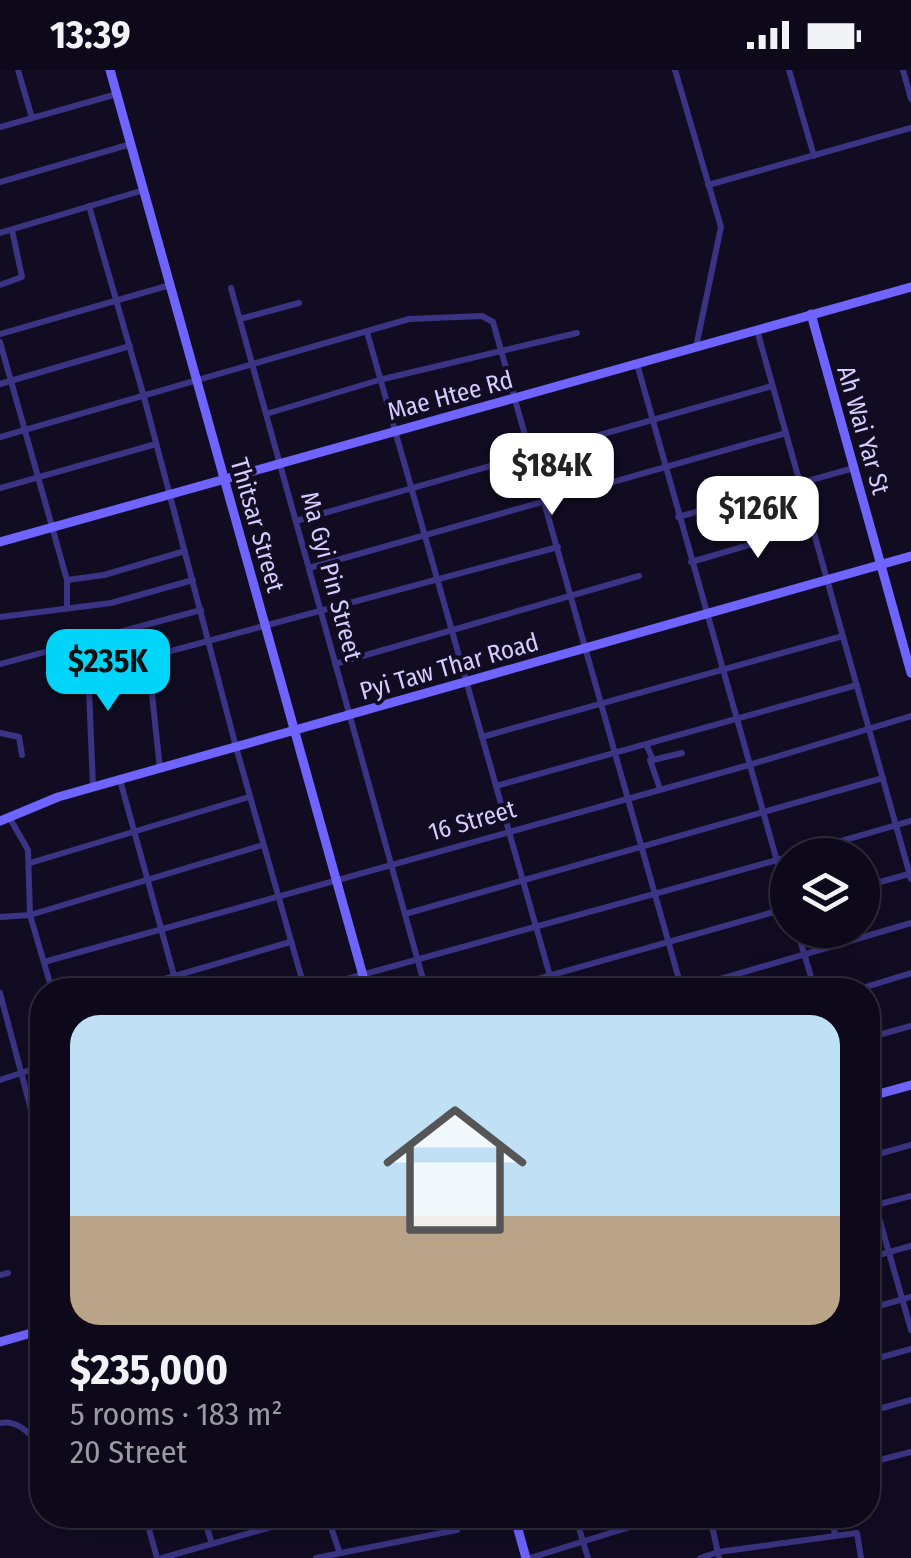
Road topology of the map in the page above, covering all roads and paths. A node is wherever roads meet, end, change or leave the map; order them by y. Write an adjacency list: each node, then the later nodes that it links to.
1 (18, 70): 8 (street)
2 (110, 70): 6 (street, Thitsar Street)
3 (675, 70): 14 (street)
4 (789, 70): 12 (street)
5 (902, 70): 7 (street)
6 (117, 94): 8 (street); 11 (street, Thitsar Street)
7 (911, 99)
8 (32, 118): 9 (street)
9 (0, 127)
10 (911, 128): 12 (street)
11 (131, 144): 13 (street); 15 (street, Thitsar Street)
12 (814, 156): 14 (street)
13 (0, 182)
14 (708, 186): 33 (street)
15 (144, 190): 16 (street); 20 (street, Thitsar Street)
16 (89, 206): 17 (street); 23 (street)
17 (12, 230): 18 (street); 19 (street)
18 (0, 233)
19 (0, 284)
20 (170, 285): 23 (street); 37 (street, Thitsar Street)
21 (911, 287): 25 (street, Mae Htee Rd)
22 (232, 288): 26 (street, Ma Gyi Pin Street)
23 (117, 301): 30 (street); 32 (street)
24 (300, 304): 26 (street)
25 (810, 314): 27 (street, Mae Htee Rd); 54 (street, Ah Wai Yar St)
26 (240, 319): 35 (street, Ma Gyi Pin Street)
27 (757, 330): 33 (street, Mae Htee Rd); 41 (street)
28 (367, 332): 34 (street); 35 (street); 38 (street)
29 (577, 333): 34 (street)
30 (0, 334)
31 (0, 342): 39 (street)
32 (130, 346): 39 (street); 42 (street)
33 (696, 347): 36 (street, Mae Htee Rd)
34 (502, 349): 38 (street); 43 (street)
35 (252, 364): 37 (street); 44 (street, Ma Gyi Pin Street)
36 (637, 364): 43 (street, Mae Htee Rd); 45 (street)
37 (196, 380): 42 (street); 56 (street, Thitsar Street)
38 (379, 380): 44 (street); 47 (street)
39 (11, 381): 40 (street); 46 (street)
40 (0, 384)
41 (772, 386): 45 (street); 48 (street)
42 (144, 396): 46 (street); 50 (street)
43 (516, 398): 47 (street, Mae Htee Rd); 51 (street)
44 (266, 414): 52 (street, Ma Gyi Pin Street)
45 (652, 421): 51 (street); 53 (street)
46 (25, 430): 49 (street); 55 (street)
47 (395, 430): 52 (street, Mae Htee Rd); 59 (street)
48 (786, 433): 53 (street); 57 (street)
49 (0, 437)
50 (156, 444): 55 (street); 60 (street)
51 (532, 454): 59 (street); 61 (street)
52 (280, 463): 56 (street, Mae Htee Rd); 63 (street, Ma Gyi Pin Street)
53 (665, 468): 61 (street); 62 (street)
54 (854, 468): 57 (street); 72 (street, Ah Wai Yar St)
55 (38, 477): 58 (street); 65 (street)
56 (225, 480): 60 (street, Mae Htee Rd); 85 (street, Thitsar Street)
57 (802, 482): 62 (street); 64 (street)
58 (0, 488)
59 (411, 488): 63 (street); 66 (street)
60 (169, 495): 65 (street, Mae Htee Rd); 69 (street)
61 (545, 502): 66 (street); 68 (street)
62 (678, 516): 71 (street)
63 (296, 521): 73 (street, Ma Gyi Pin Street)
64 (814, 526): 71 (street); 78 (street)
65 (52, 527): 67 (street, Mae Htee Rd); 75 (street)
66 (424, 535): 73 (street); 77 (street)
67 (0, 542)
68 (558, 548): 77 (street); 79 (street)
69 (184, 551): 75 (street); 76 (street)
70 (911, 556): 72 (street, Pyi Taw Thar Road)
71 (691, 562): 83 (street)
72 (880, 564): 78 (street, Pyi Taw Thar Road); 97 (street, Ah Wai Yar St)
73 (309, 568): 82 (street, Ma Gyi Pin Street)
74 (638, 576): 79 (street)
75 (67, 580): 80 (street)
76 (193, 580): 80 (street); 81 (street)
77 (437, 580): 82 (street); 86 (street)
78 (828, 580): 83 (street, Pyi Taw Thar Road); 87 (street)
79 (572, 596): 86 (street); 90 (street)
80 (68, 608): 84 (street)
81 (201, 610): 88 (street); 89 (street)
82 (321, 611): 85 (street); 94 (street, Ma Gyi Pin Street)
83 (708, 616): 90 (street, Pyi Taw Thar Road); 95 (street)
84 (0, 617)
85 (265, 626): 88 (street); 105 (street, Thitsar Street)
86 (452, 630): 94 (street); 98 (street)
87 (843, 636): 95 (street); 99 (street)
88 (209, 640): 92 (street); 109 (street)
89 (87, 642): 93 (street); 96 (street)
90 (586, 648): 98 (street, Pyi Taw Thar Road); 100 (street)
91 (0, 656): 93 (street)
92 (148, 657): 96 (street); 115 (street)
93 (0, 664)
94 (336, 664): 101 (street, Ma Gyi Pin Street)
95 (722, 670): 100 (street); 103 (street)
96 (89, 673): 119 (street)
97 (911, 673)
98 (466, 682): 101 (street, Pyi Taw Thar Road); 107 (street)
99 (858, 685): 103 (street); 104 (street)
100 (602, 705): 107 (street); 110 (street)
101 (350, 715): 105 (street, Pyi Taw Thar Road); 135 (street, Ma Gyi Pin Street)
102 (911, 716): 104 (street, 16 Street)
103 (736, 718): 108 (street); 114 (street)
104 (869, 729): 114 (street, 16 Street); 116 (street)
105 (294, 731): 109 (street, Pyi Taw Thar Road); 137 (street, Thitsar Street)
106 (0, 733): 112 (street)
107 (482, 738): 118 (street)
108 (646, 744): 110 (street); 113 (street)
109 (236, 748): 115 (street, Pyi Taw Thar Road); 121 (street)
110 (616, 752): 118 (street); 122 (street)
111 (682, 753): 113 (street)
112 (22, 756)
113 (650, 759): 120 (street)
114 (750, 765): 120 (street, 16 Street); 123 (street)
115 (160, 769): 117 (street, Pyi Taw Thar Road)
116 (883, 778): 123 (street); 126 (street)
117 (120, 780): 119 (street, Pyi Taw Thar Road); 128 (street)
118 (496, 786): 127 (street)
119 (92, 788): 124 (street, Pyi Taw Thar Road)
120 (660, 789): 122 (street, 16 Street)
121 (250, 797): 128 (street); 131 (street)
122 (628, 798): 127 (street, 16 Street); 132 (street)
123 (762, 814): 130 (street); 132 (street)
124 (4, 819): 134 (street)
125 (911, 820): 126 (street)
126 (897, 825): 129 (street); 136 (street)
127 (508, 830): 135 (street, 16 Street); 139 (street)
128 (134, 833): 134 (street); 138 (street)
129 (852, 838)
130 (770, 840)
131 (263, 845): 138 (street); 142 (street)
132 (642, 846): 139 (street); 141 (street)
133 (770, 862): 141 (street)
134 (30, 863): 144 (street)
135 (391, 864): 137 (street, 16 Street); 145 (street, Ma Gyi Pin Street)
136 (910, 876): 140 (street)
137 (336, 879): 142 (street, 16 Street); 156 (street, Thitsar Street)
138 (148, 880): 144 (street); 149 (street)
139 (522, 880): 145 (street); 148 (street)
140 (880, 883)
141 (655, 892): 148 (street); 151 (street)
142 (277, 896): 149 (street, 16 Street); 150 (street)
143 (770, 913): 151 (street)
144 (30, 914): 146 (street); 155 (street)
145 (404, 914): 154 (street, Ma Gyi Pin Street)
146 (0, 917)
147 (911, 923): 153 (street)
148 (536, 927): 154 (street); 159 (street)
149 (161, 929): 155 (street, 16 Street); 158 (street)
150 (290, 942): 158 (street); 162 (street)
151 (669, 942): 159 (street); 167 (street)
152 (802, 948): 153 (street)
153 (804, 955): 168 (street); 169 (street)
154 (417, 959): 156 (street); 165 (street, Ma Gyi Pin Street)
155 (44, 962): 160 (street)
156 (362, 974): 163 (street); 164 (street, Thitsar Street)
157 (911, 974): 170 (street)
158 (174, 976): 161 (street)
159 (550, 976): 166 (street)
160 (49, 978)
161 (167, 978)
162 (302, 978)
163 (348, 978)
164 (363, 978)
165 (423, 978)
166 (543, 978)
167 (679, 978)
168 (724, 978)
169 (811, 978)
170 (880, 983)
171 (0, 993): 175 (street)
172 (911, 1026): 173 (street)
173 (880, 1035)
174 (30, 1070): 175 (street)
175 (22, 1072): 176 (street); 179 (street)
176 (0, 1080)
177 (911, 1085): 178 (street)
178 (880, 1094)
179 (30, 1104)
180 (911, 1144): 181 (street)
181 (880, 1153)
182 (911, 1196): 183 (street)
183 (880, 1204)
184 (880, 1229): 186 (street)
185 (911, 1246): 186 (street)
186 (889, 1252): 187 (street); 188 (street)
187 (880, 1255)
188 (907, 1298): 189 (street); 190 (street)
189 (880, 1306)
190 (911, 1330)
191 (30, 1333): 192 (street)
192 (0, 1342)
193 (911, 1349): 194 (street)
194 (880, 1358)
195 (911, 1400): 196 (street)
196 (880, 1409)
197 (0, 1423): 198 (street)
198 (30, 1435)
199 (911, 1452): 200 (street)
200 (880, 1460)
201 (149, 1528): 216 (street)
202 (207, 1528): 213 (street)
203 (268, 1528): 213 (street)
204 (331, 1528): 214 (street)
205 (458, 1528): 214 (street)
206 (518, 1528): 218 (street)
207 (579, 1528): 212 (street)
208 (626, 1528): 212 (street)
209 (712, 1528): 215 (street)
210 (833, 1528): 211 (street)
211 (835, 1534): 215 (street); 221 (street)
212 (583, 1541): 218 (street); 219 (street)
213 (212, 1544): 216 (street)
214 (339, 1551): 217 (street)
215 (719, 1555): 220 (street)
216 (159, 1558)
217 (316, 1558)
218 (528, 1558)
219 (588, 1558)
220 (700, 1558)
221 (861, 1558)

